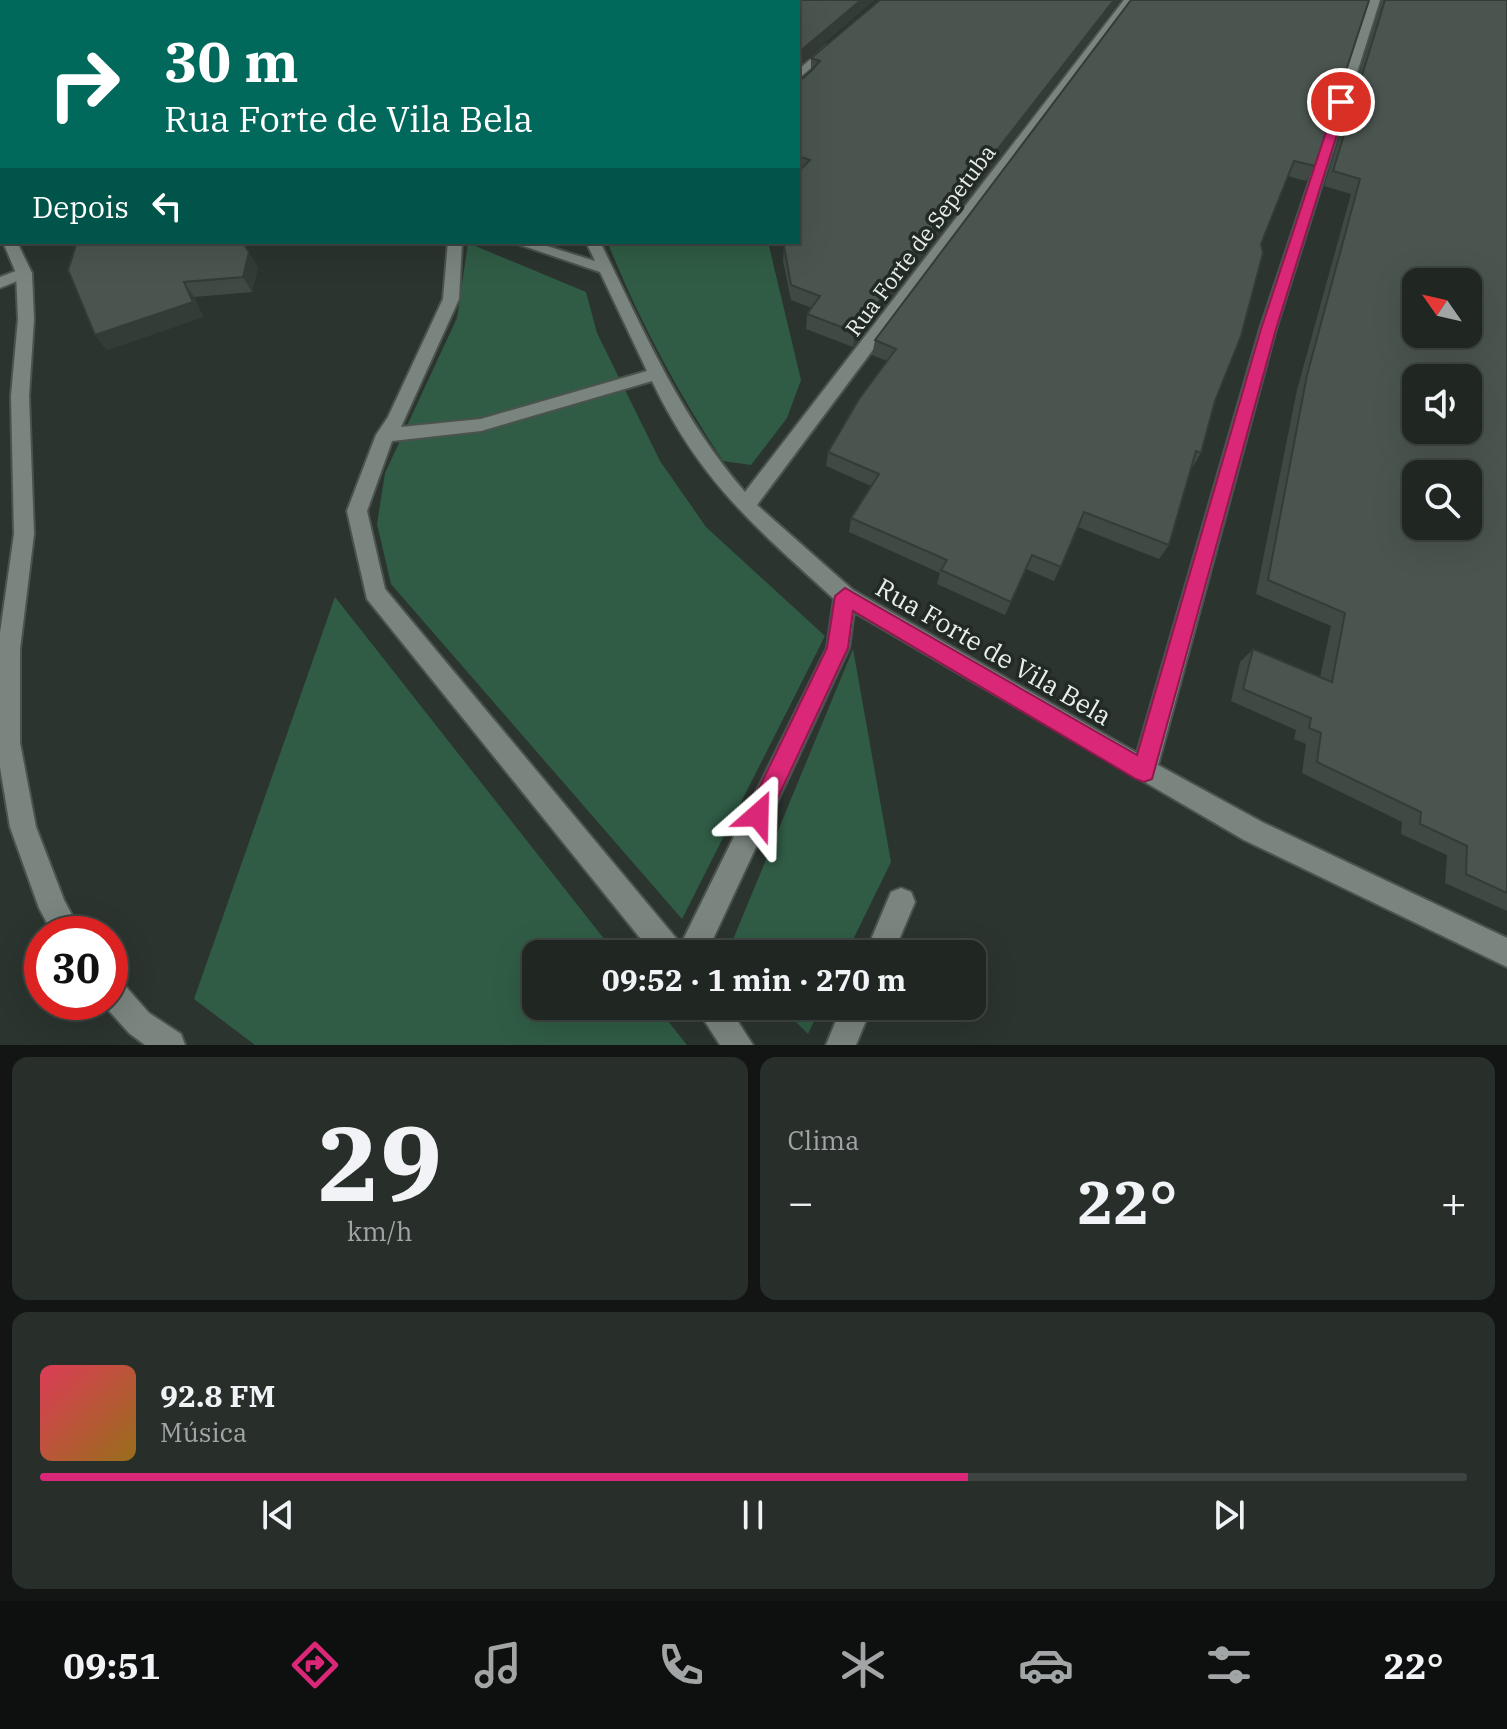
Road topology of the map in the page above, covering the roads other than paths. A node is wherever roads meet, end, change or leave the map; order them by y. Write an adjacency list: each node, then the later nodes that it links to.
1 (1129, 0): 14 (street, Rua Forte de Sepetuba)
2 (1375, 0): 16 (street)
3 (842, 38): 4 (street)
4 (800, 74)
5 (11, 244): 10 (street)
6 (455, 244): 13 (street)
7 (525, 244): 9 (street)
8 (597, 244): 9 (street, Rua Forte de Vila Bela)
9 (606, 269): 12 (street, Rua Forte de Vila Bela)
10 (24, 273): 11 (street); 18 (street)
11 (0, 283)
12 (659, 373): 13 (street); 14 (street, Rua Forte de Vila Bela)
13 (385, 435): 19 (street)
14 (745, 506): 15 (street, Rua Forte de Vila Bela)
15 (845, 596): 16 (street, Rua Forte de Vila Bela); 20 (street)
16 (1144, 771): 22 (street, Rua Forte de Vila Bela)
17 (901, 902): 21 (street)
18 (58, 916)
19 (660, 940)
20 (698, 940)
21 (885, 940)
22 (1507, 953)
23 (128, 1010): 26 (street)
24 (720, 1020): 27 (street)
25 (851, 1020): 28 (street)
26 (170, 1045)
27 (738, 1045)
28 (841, 1045)

